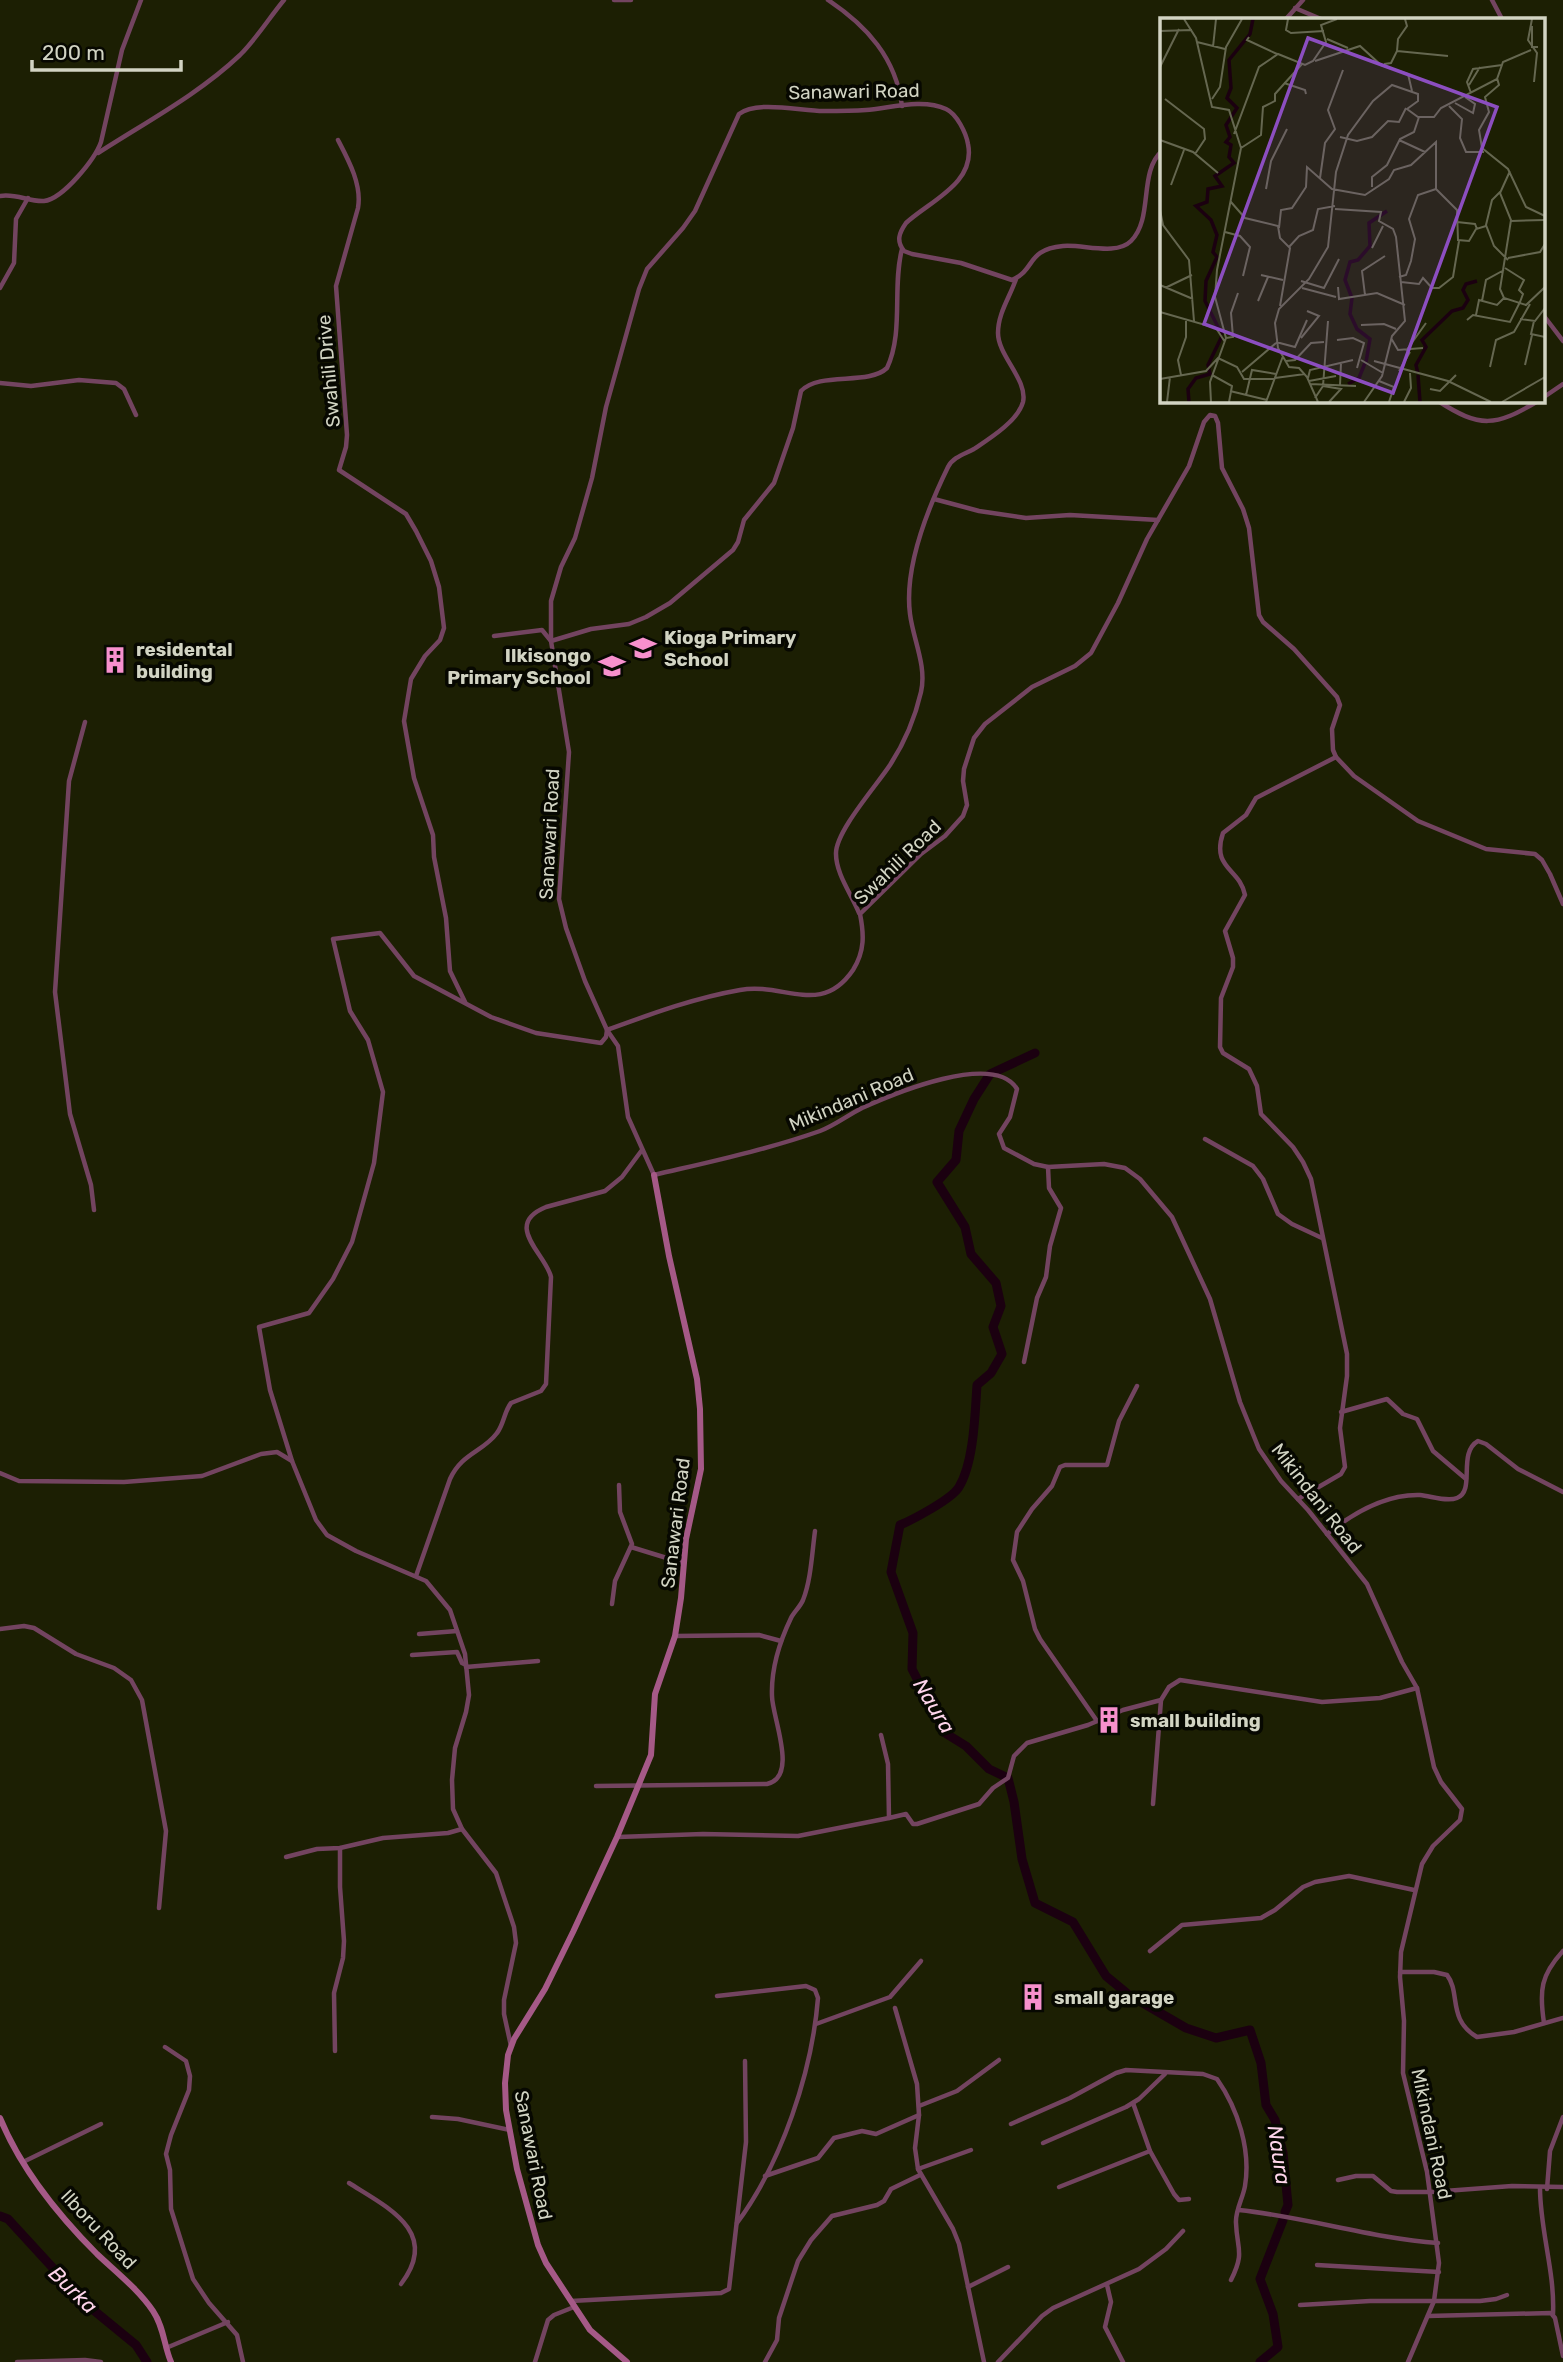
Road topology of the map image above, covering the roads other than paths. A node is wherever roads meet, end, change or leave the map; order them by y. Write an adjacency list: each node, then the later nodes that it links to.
1 (141, 0): 15 (street)
2 (284, 0): 15 (street)
3 (614, 0): 4 (street)
4 (631, 0)
5 (828, 0): 12 (street)
6 (1303, 0): 8 (street)
7 (1492, 0): 11 (street)
8 (1295, 8): 9 (street); 10 (street)
9 (1287, 18)
10 (1319, 18)
11 (1501, 18)
12 (902, 106): 18 (street, Sanawari Road); 32 (street, Sanawari Road)
13 (338, 140): 37 (street, Swahili Drive)
14 (1160, 153): 19 (street)
15 (94, 155): 17 (street)
16 (0, 196): 17 (street)
17 (28, 198): 20 (street)
18 (902, 249): 19 (street); 32 (street, Sanawari Road)
19 (1017, 278): 29 (street)
20 (0, 288)
21 (1546, 319): 22 (street)
22 (1563, 341)
23 (0, 383): 28 (street)
24 (1563, 384): 25 (street)
25 (1546, 396)
26 (1440, 402): 27 (street)
27 (1536, 402)
28 (136, 415)
29 (934, 499): 30 (street); 36 (street)
30 (1158, 520): 34 (street, Swahili Road); 36 (street, Swahili Road)
31 (494, 636): 32 (street)
32 (551, 641): 38 (street, Sanawari Road)
33 (85, 722): 43 (street)
34 (1336, 757): 35 (street); 44 (street)
35 (1563, 904)
36 (860, 914): 38 (street, Swahili Road)
37 (466, 1002): 38 (street, Swahili Road); 48 (street, Swahili Road)
38 (607, 1030): 40 (street, Sanawari Road)
39 (1205, 1139): 44 (street)
40 (642, 1150): 42 (street, Sanawari Road); 58 (street)
41 (1048, 1167): 42 (street, Mikindani Road); 45 (street); 53 (street, Mikindani Road)
42 (654, 1175): 57 (street, Sanawari Road)
43 (94, 1210)
44 (1323, 1238): 47 (street)
45 (1024, 1362)
46 (1137, 1386): 70 (street)
47 (1341, 1412): 50 (street); 53 (street)
48 (292, 1461): 49 (street); 58 (street)
49 (0, 1473)
50 (1466, 1479): 52 (street); 55 (street)
51 (619, 1485): 56 (street)
52 (1563, 1492)
53 (1298, 1499): 55 (street, Mikindani Road)
54 (815, 1531): 64 (street)
55 (1327, 1534): 68 (street, Mikindani Road)
56 (632, 1547): 57 (street); 59 (street)
57 (683, 1563): 63 (street, Sanawari Road)
58 (415, 1576): 61 (street)
59 (612, 1604)
60 (0, 1629): 81 (street)
61 (457, 1631): 62 (street); 67 (street)
62 (419, 1634)
63 (675, 1636): 64 (street); 73 (street, Sanawari Road)
64 (781, 1641): 73 (street)
65 (412, 1655): 67 (street)
66 (538, 1661): 67 (street)
67 (466, 1666): 76 (street)
68 (1417, 1688): 69 (street); 80 (street, Mikindani Road)
69 (1161, 1700): 70 (street); 74 (street)
70 (1097, 1721): 75 (street)
71 (881, 1735): 75 (street)
72 (596, 1786): 73 (street)
73 (637, 1788): 77 (street, Sanawari Road)
74 (1153, 1804)
75 (889, 1818): 77 (street)
76 (462, 1829): 78 (street); 91 (street)
77 (617, 1837): 91 (street, Sanawari Road)
78 (340, 1848): 79 (street); 93 (street)
79 (286, 1857)
80 (1414, 1889): 82 (street); 85 (street, Mikindani Road)
81 (159, 1908)
82 (1150, 1951)
83 (1563, 1951): 89 (street)
84 (921, 1961): 90 (street)
85 (1400, 1972): 89 (street); 118 (street, Mikindani Road)
86 (717, 1996): 90 (street)
87 (895, 2008): 98 (street)
88 (1563, 2018): 89 (street)
89 (1544, 2023)
90 (815, 2025): 111 (street)
91 (511, 2047): 105 (street, Sanawari Road)
92 (165, 2048): 137 (street)
93 (335, 2051)
94 (999, 2060): 98 (street)
95 (745, 2061): 121 (street)
96 (1166, 2074): 97 (street); 104 (street); 120 (street)
97 (1133, 2103): 106 (street); 108 (street)
98 (919, 2106): 99 (street)
99 (919, 2115): 110 (street); 111 (street)
100 (432, 2117): 105 (street)
101 (1563, 2117): 117 (street)
102 (0, 2118): 109 (street, Ilboru Road)
103 (101, 2124): 109 (street)
104 (1011, 2124)
105 (510, 2130): 133 (street, Sanawari Road)
106 (1043, 2143)
107 (971, 2150): 110 (street)
108 (1150, 2151): 114 (street); 119 (street)
109 (22, 2162): 138 (street, Ilboru Road)
110 (919, 2172): 130 (street); 146 (street)
111 (764, 2176): 121 (street)
112 (1338, 2180): 118 (street)
113 (349, 2183): 128 (street)
114 (1059, 2187)
115 (1563, 2187): 117 (street)
116 (1540, 2188): 117 (street); 118 (street); 135 (street)
117 (1547, 2189)
118 (1431, 2192): 123 (street, Mikindani Road)
119 (1189, 2199)
120 (1239, 2210): 123 (street); 127 (street)
121 (736, 2223): 133 (street)
122 (1183, 2231): 129 (street)
123 (1438, 2243): 126 (street, Mikindani Road)
124 (1317, 2265): 126 (street)
125 (1009, 2267): 130 (street)
126 (1439, 2272): 132 (street, Mikindani Road)
127 (1231, 2280)
128 (401, 2284)
129 (1107, 2285): 148 (street); 149 (street)
130 (968, 2287): 147 (street)
131 (1507, 2295): 132 (street)
132 (1434, 2301): 134 (street); 136 (street, Mikindani Road)
133 (572, 2304): 144 (street); 145 (street, Sanawari Road)
134 (1300, 2305)
135 (1553, 2315): 136 (street); 139 (street)
136 (1428, 2316): 150 (street, Mikindani Road)
137 (228, 2322): 138 (street); 143 (street)
138 (166, 2348): 142 (street, Ilboru Road)
139 (1563, 2356)
140 (18, 2362): 141 (street)
141 (101, 2362)
142 (171, 2362)
143 (243, 2362)
144 (535, 2362)
145 (626, 2362)
146 (765, 2362)
147 (984, 2362)
148 (998, 2362)
149 (1123, 2362)
150 (1408, 2362)

